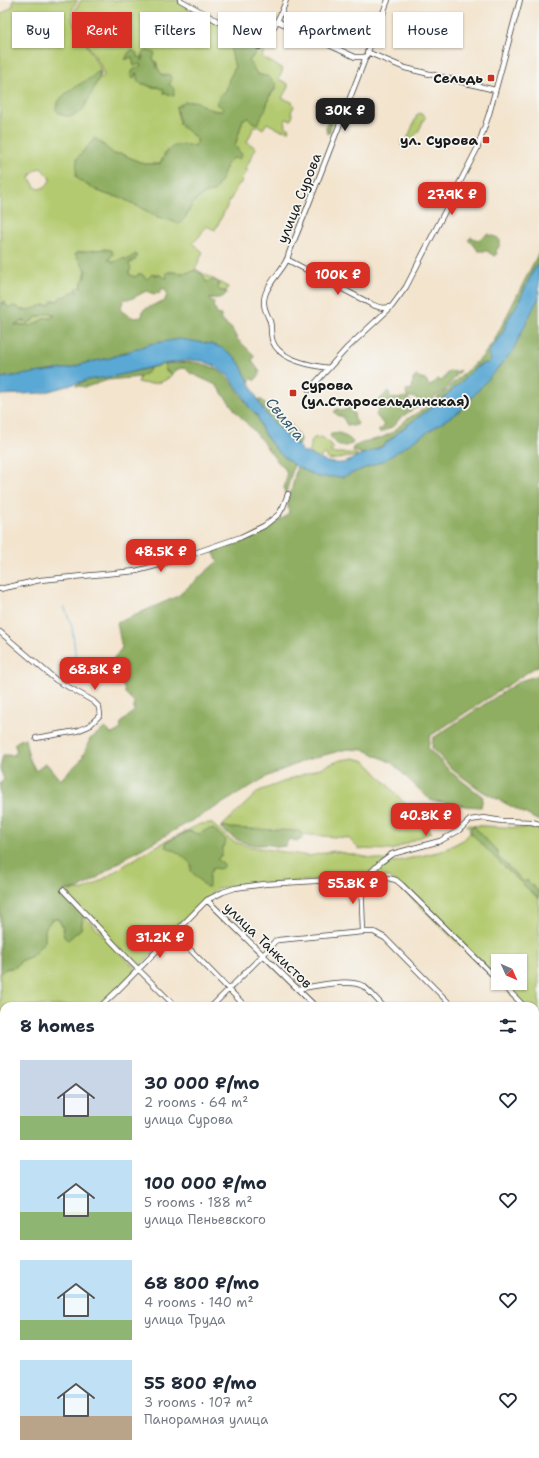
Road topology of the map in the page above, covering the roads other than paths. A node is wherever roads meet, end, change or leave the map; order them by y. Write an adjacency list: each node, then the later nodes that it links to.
1 (180, 0): 5 (street)
2 (286, 0): 5 (street)
3 (388, 0): 6 (street, улица Сурова)
4 (520, 0): 7 (street)
5 (277, 21): 6 (street)
6 (366, 55): 7 (street); 8 (street, улица Сурова)
7 (496, 90): 9 (street)
8 (288, 260): 9 (street); 10 (street, улица Сурова)
9 (392, 306): 10 (street)
10 (330, 368): 11 (street)
11 (309, 390)
12 (288, 494): 13 (street)
13 (0, 588)
14 (0, 632): 15 (street)
15 (36, 738)
16 (539, 824): 17 (street)
17 (363, 878): 19 (street); 20 (street); 24 (street)
18 (63, 890): 23 (street)
19 (207, 900): 21 (street); 22 (street, улица Танкистов)
20 (363, 932): 22 (street); 34 (street)
21 (174, 933): 23 (street); 25 (street)
22 (262, 956): 25 (street); 26 (street, улица Танкистов)
23 (139, 970): 28 (street); 29 (street)
24 (491, 973)
25 (228, 989): 30 (street); 31 (street)
26 (298, 989): 32 (street, улица Танкистов); 33 (street)
27 (508, 990): 35 (street)
28 (105, 1002)
29 (171, 1002)
30 (216, 1002)
31 (241, 1002)
32 (311, 1002)
33 (379, 1002)
34 (448, 1002)
35 (520, 1002)

